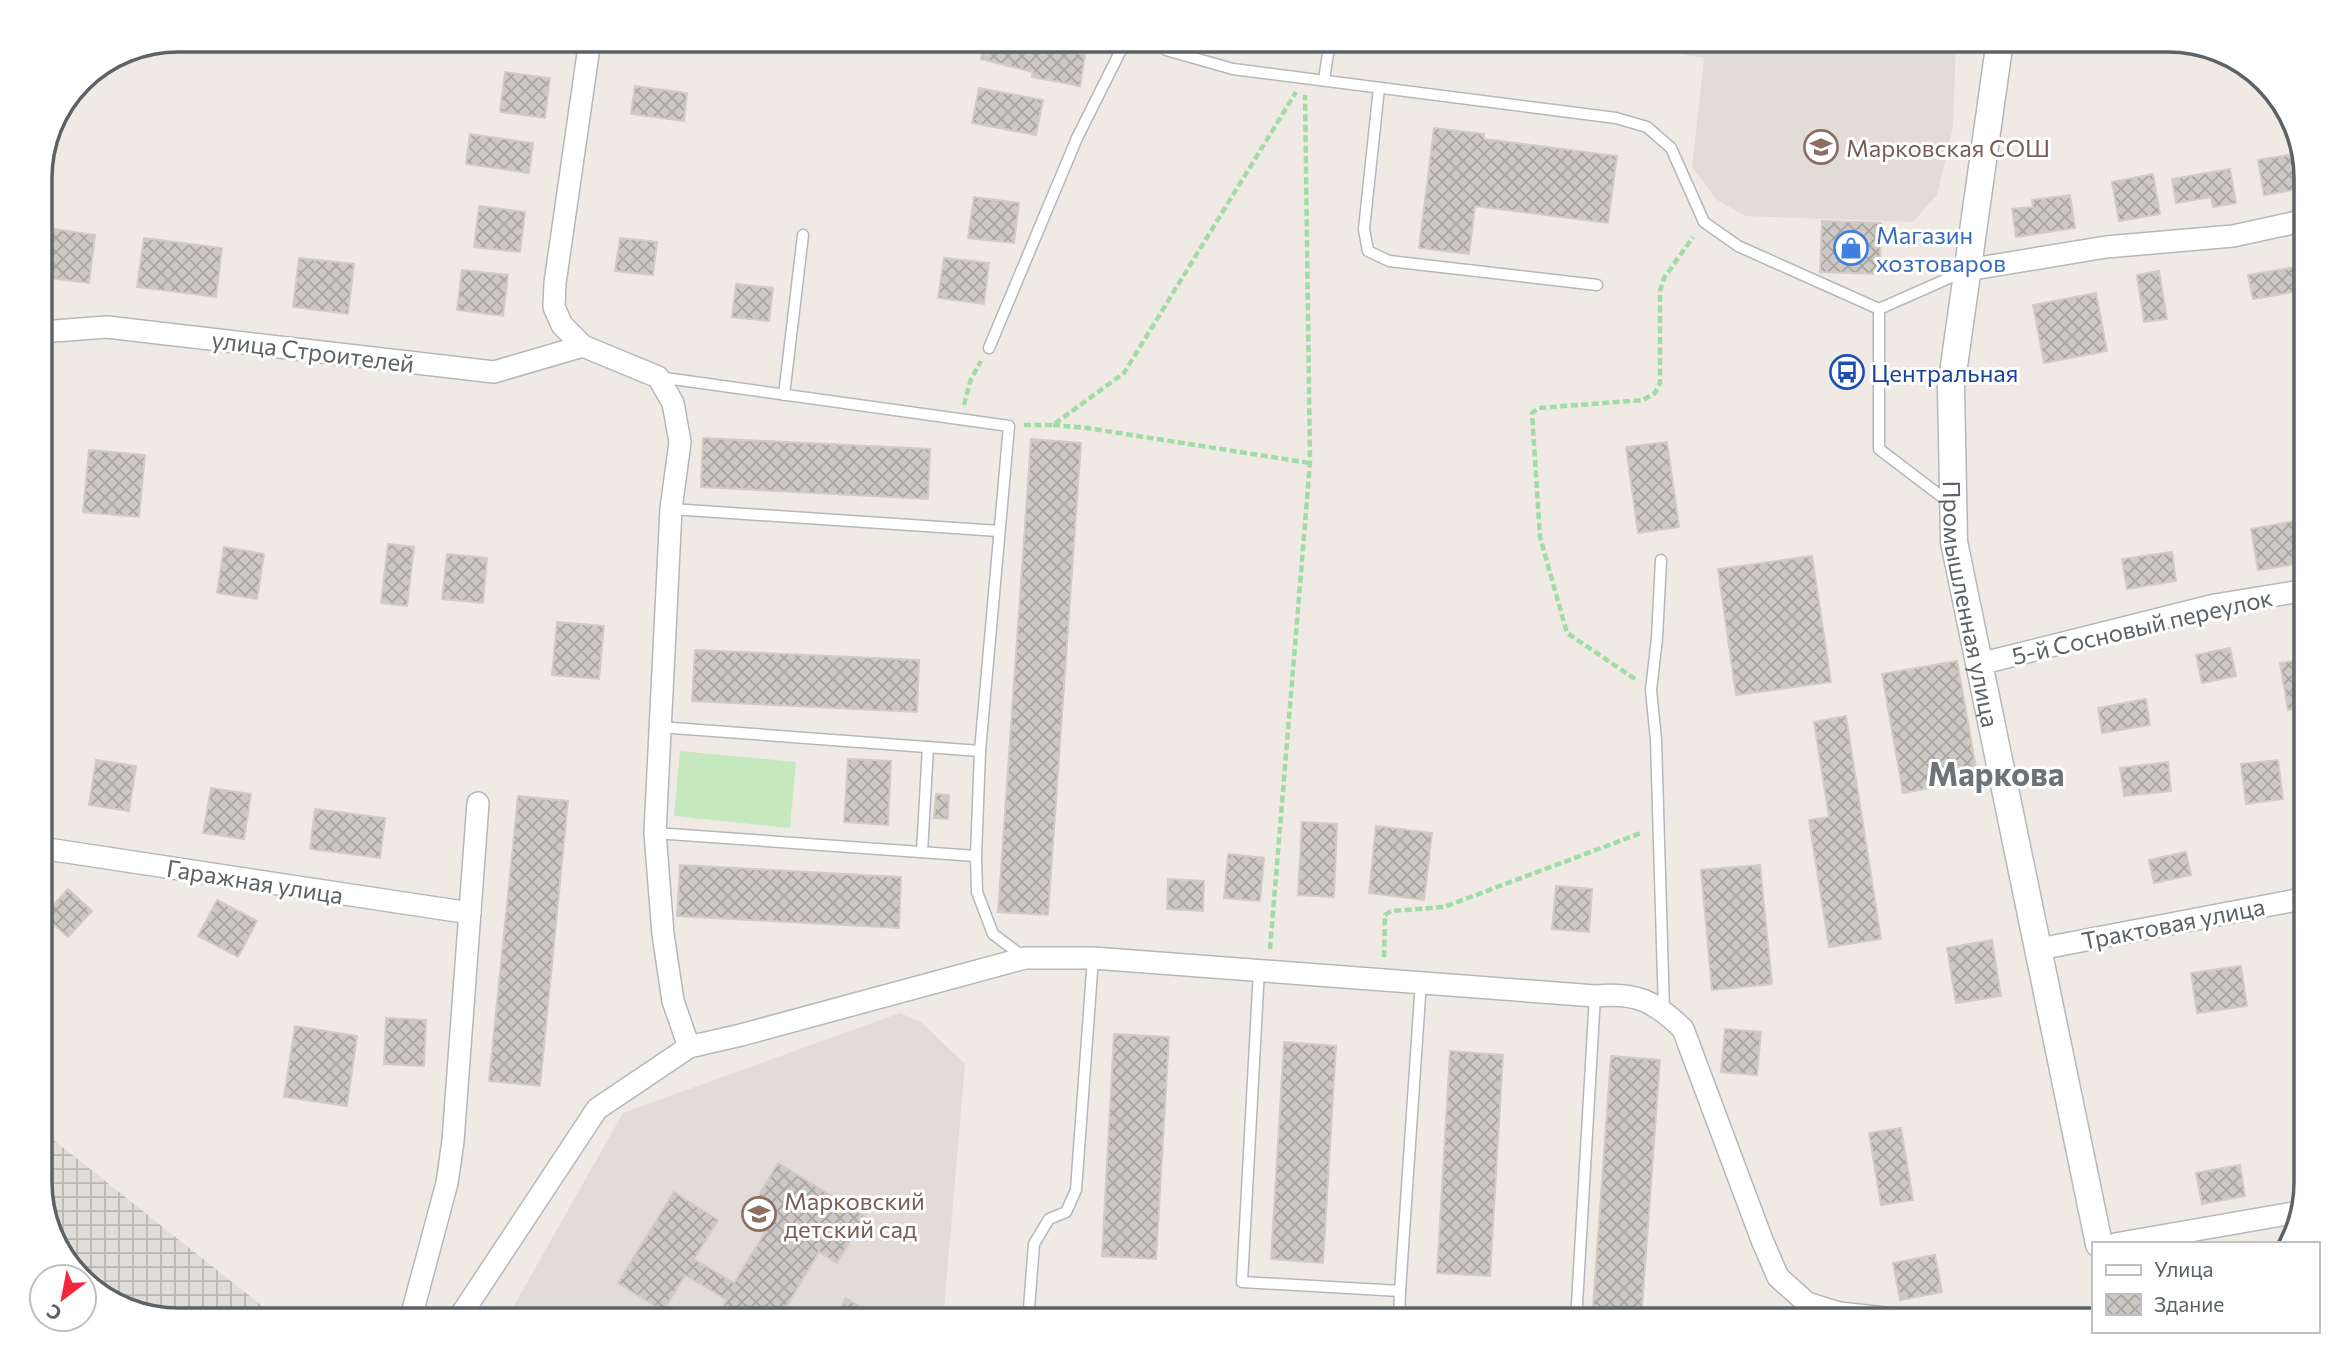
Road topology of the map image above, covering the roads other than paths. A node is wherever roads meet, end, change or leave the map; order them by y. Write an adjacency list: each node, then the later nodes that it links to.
1 (1175, 52): 6 (lane)
2 (1328, 52): 6 (lane)
3 (1998, 52): 10 (street, Промышленная улица)
4 (588, 53): 14 (street)
5 (1120, 53): 15 (lane)
6 (1324, 80): 7 (lane)
7 (1379, 88): 11 (lane); 12 (lane)
8 (2294, 223): 10 (street)
9 (803, 235): 17 (lane)
10 (1967, 270): 12 (lane); 18 (street, Промышленная улица)
11 (1597, 285)
12 (1879, 309): 18 (lane)
13 (53, 331): 14 (street, улица Строителей)
14 (583, 346): 16 (street)
15 (989, 348)
16 (658, 377): 17 (lane); 19 (street)
17 (784, 395): 20 (lane)
18 (1952, 505): 23 (street, Промышленная улица)
19 (671, 509): 20 (lane); 24 (street)
20 (999, 531): 26 (lane)
21 (1661, 560): 40 (lane)
22 (2294, 592): 23 (street, 5-й Сосновый переулок)
23 (1979, 664): 34 (street, Промышленная улица)
24 (659, 727): 25 (lane); 28 (street)
25 (928, 747): 26 (lane); 30 (lane)
26 (980, 751): 31 (lane)
27 (478, 803): 33 (street)
28 (655, 833): 30 (lane); 41 (street)
29 (53, 850): 33 (street, Гаражная улица)
30 (922, 852): 31 (lane)
31 (976, 856): 35 (lane)
32 (2294, 900): 34 (street, Трактовая улица)
33 (470, 913): 46 (street)
34 (2039, 949): 43 (street, Промышленная улица)
35 (1025, 958): 36 (street); 41 (street)
36 (1093, 958): 37 (street); 48 (lane)
37 (1264, 970): 38 (street); 45 (lane)
38 (1421, 981): 39 (street); 45 (lane)
39 (1595, 996): 40 (street); 50 (lane)
40 (1664, 1010): 51 (street)
41 (689, 1047): 47 (street)
42 (2290, 1214): 44 (street)
43 (2099, 1242)
44 (2126, 1242)
45 (1400, 1291): 49 (lane)
46 (413, 1308)
47 (466, 1308)
48 (1029, 1308)
49 (1399, 1308)
50 (1577, 1308)
51 (1823, 1308)

